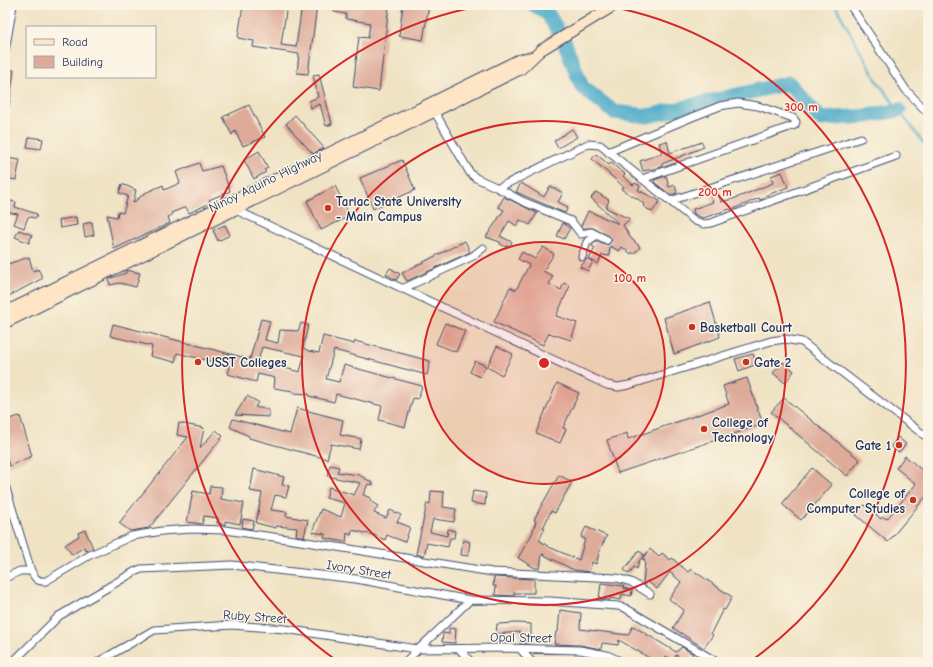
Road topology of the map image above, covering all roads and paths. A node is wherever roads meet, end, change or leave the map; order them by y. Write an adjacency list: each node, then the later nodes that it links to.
1 (13, 5): 4 (street)
2 (615, 5): 5 (main road, Ninoy Aquino Highway)
3 (850, 5): 6 (street)
4 (5, 51)
5 (432, 108): 11 (main road, Ninoy Aquino Highway); 12 (street); 13 (main road, Ninoy Aquino Highway)
6 (928, 113)
7 (861, 138): 14 (street)
8 (608, 152): 10 (street); 10 (street); 12 (street)
9 (896, 156): 14 (street)
10 (642, 179): 14 (street)
11 (266, 183): 13 (main road); 15 (main road, Ninoy Aquino Highway)
12 (498, 188): 18 (street)
13 (271, 193): 16 (main road, Ninoy Aquino Highway)
14 (670, 201)
15 (217, 208): 17 (main road); 23 (main road, Ninoy Aquino Highway)
16 (236, 210): 17 (main road, Ninoy Aquino Highway); 22 (street)
17 (222, 217): 24 (main road, Ninoy Aquino Highway)
18 (597, 235): 19 (street); 21 (street)
19 (607, 240)
20 (483, 248): 22 (street)
21 (582, 257)
22 (402, 289): 25 (street)
23 (5, 312)
24 (5, 323)
25 (928, 438)
26 (5, 485): 27 (street)
27 (31, 571): 28 (street); 29 (street)
28 (5, 578)
29 (650, 594)
30 (470, 600): 31 (street); 34 (street, Ivory Street); 40 (street, Ivory Street)
31 (417, 649): 32 (street, Opal Street); 35 (street, Ruby Street); 36 (street)
32 (460, 650): 33 (street, Opal Street); 37 (street)
33 (522, 650): 38 (street); 39 (street, Opal Street)
34 (13, 662)
35 (98, 662)
36 (406, 662)
37 (471, 662)
38 (532, 662)
39 (623, 662)
40 (717, 662)

